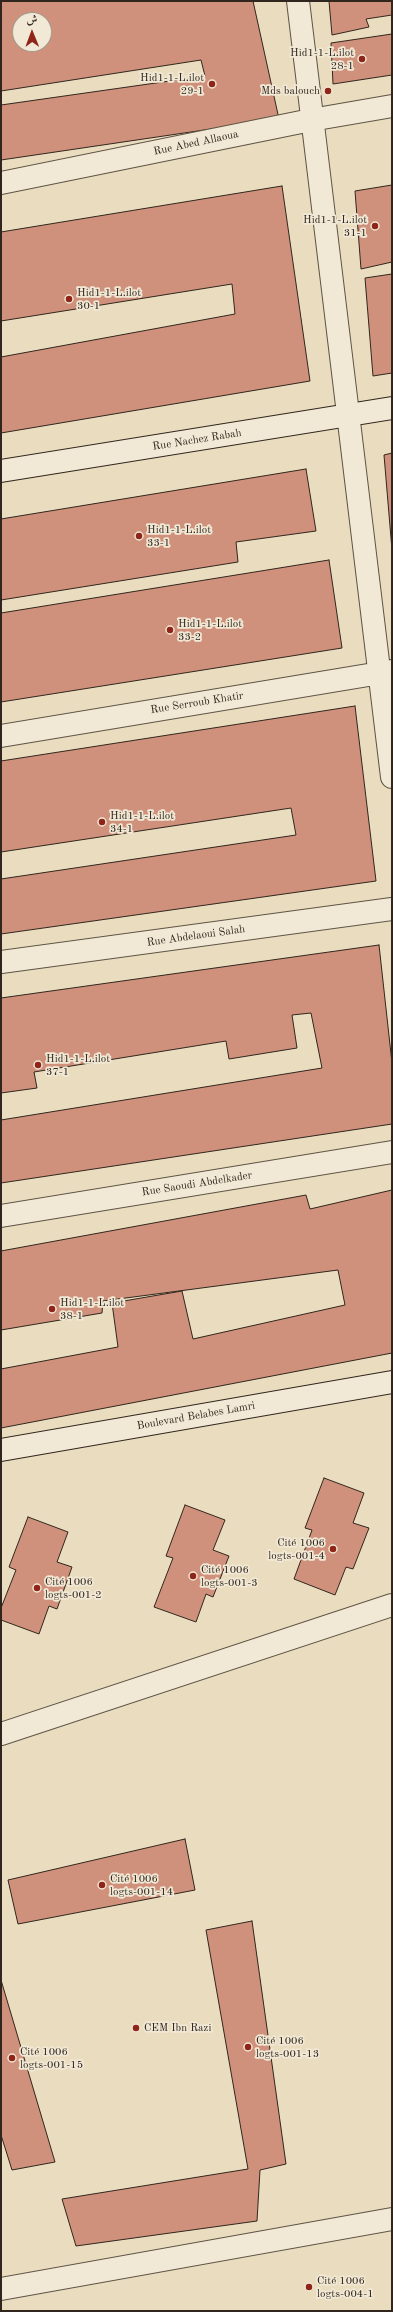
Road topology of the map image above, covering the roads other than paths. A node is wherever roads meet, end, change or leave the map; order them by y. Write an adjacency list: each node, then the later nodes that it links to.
1 (298, 1): 3 (street)
2 (392, 106): 3 (street, Rue Abed Allaoua)
3 (311, 120): 4 (street, Rue Abed Allaoua); 6 (street)
4 (1, 183)
5 (392, 408): 6 (street, Rue Nachez Rabah)
6 (349, 415): 7 (street, Rue Nachez Rabah); 8 (street)
7 (1, 471)
8 (386, 672): 9 (street, Rue Serroub Khatir); 10 (street)
9 (1, 736)
10 (392, 777)
11 (392, 909): 12 (street, Rue Abdelaoui Salah)
12 (1, 962)
13 (392, 1152): 14 (street, Rue Saoudi Abdelkader)
14 (1, 1216)
15 (392, 1382): 16 (street, Boulevard Belabes Lamri)
16 (1, 1450)
17 (392, 1605): 18 (street)
18 (1, 1734)
19 (392, 2219): 20 (street)
20 (1, 2289)

